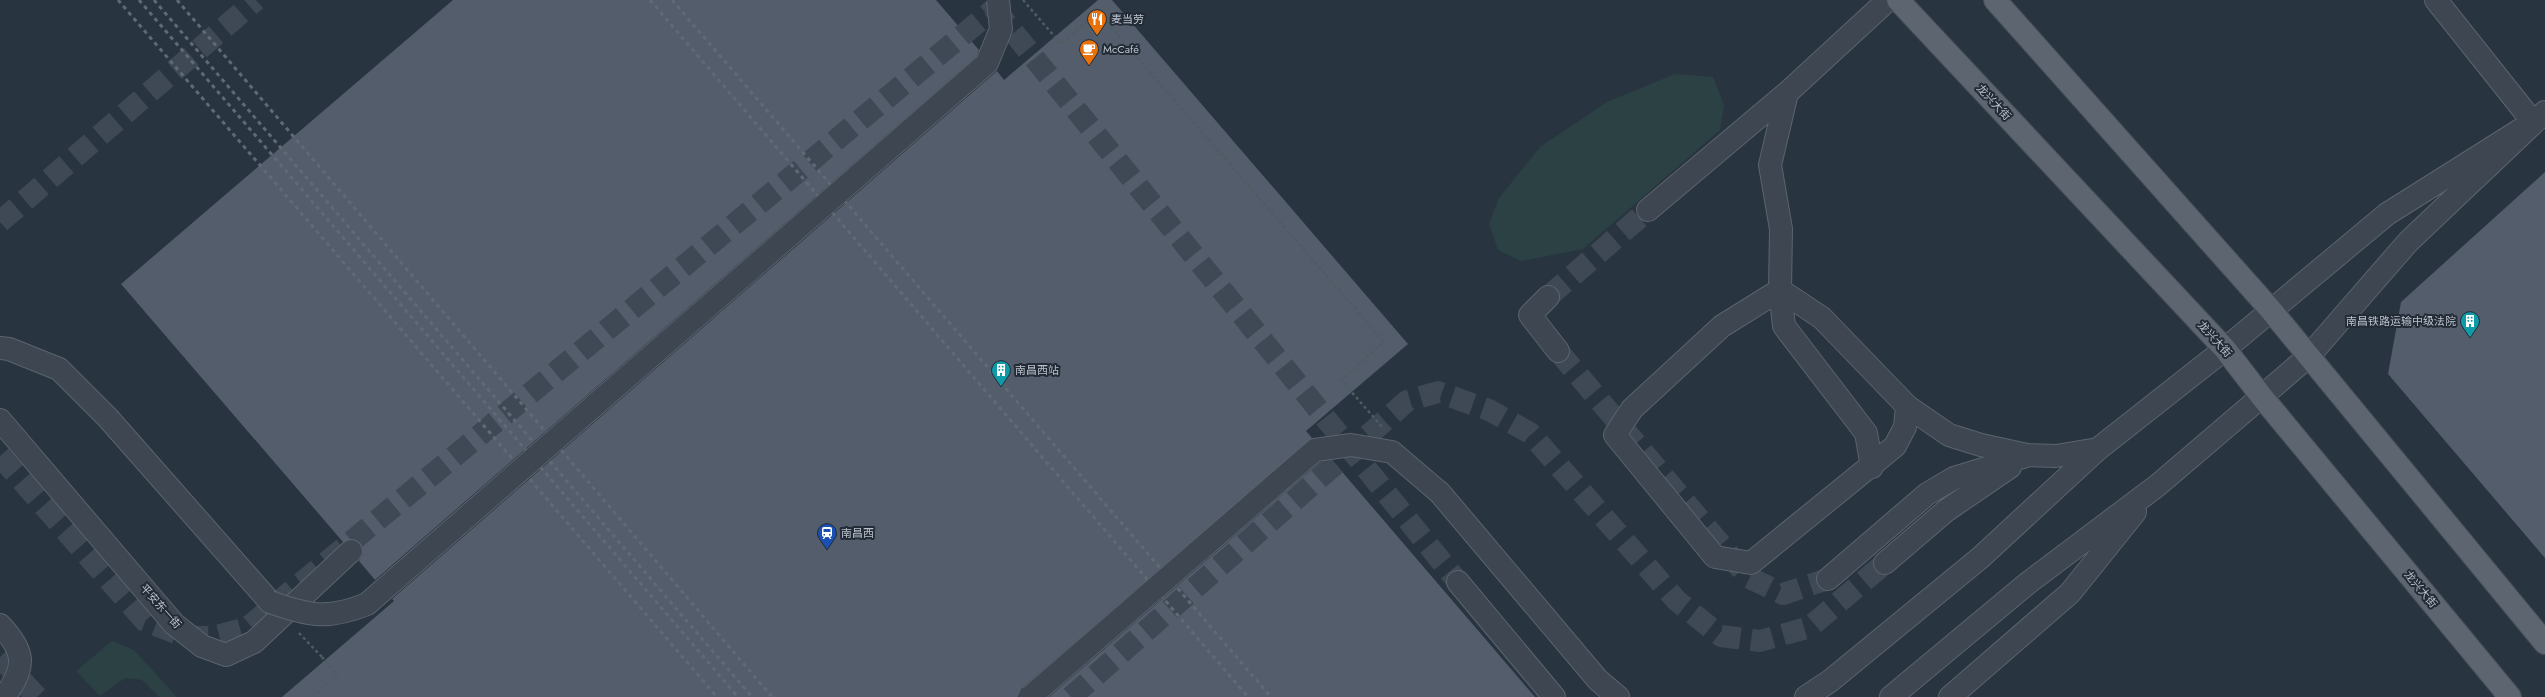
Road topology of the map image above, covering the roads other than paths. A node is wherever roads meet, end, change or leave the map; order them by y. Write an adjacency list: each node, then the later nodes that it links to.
1 (998, 0): 12 (street, bridge)
2 (1888, 0): 6 (street)
3 (1898, 0): 13 (main road, 龙兴大街)
4 (1995, 0): 11 (main road)
5 (2436, 0): 7 (street)
6 (1787, 93): 8 (street); 9 (street)
7 (2539, 117): 11 (street); 15 (street)
8 (1648, 210)
9 (1780, 290): 17 (street); 21 (street); 21 (street)
10 (1548, 297): 14 (street)
11 (2270, 309): 13 (street); 15 (main road)
12 (0, 348)
13 (2225, 349): 16 (main road, 龙兴大街); 19 (street)
14 (1558, 351)
15 (2310, 356): 16 (street); 28 (main road)
16 (2262, 397): 22 (street); 36 (main road, 龙兴大街)
17 (1907, 406): 20 (street); 21 (street)
18 (0, 420): 23 (street, 平安东一街)
19 (2098, 449): 20 (street); 33 (street)
20 (2027, 456): 24 (street); 25 (street)
21 (1872, 467)
22 (2158, 485): 34 (street); 35 (street)
23 (351, 551)
24 (1885, 563)
25 (1828, 579)
26 (1458, 582): 31 (street)
27 (0, 625): 29 (street)
28 (2545, 643)
29 (4, 697)
30 (1030, 697): 32 (street, bridge)
31 (1554, 697)
32 (1618, 697)
33 (1806, 697)
34 (1891, 697)
35 (1950, 697)
36 (2510, 697)

